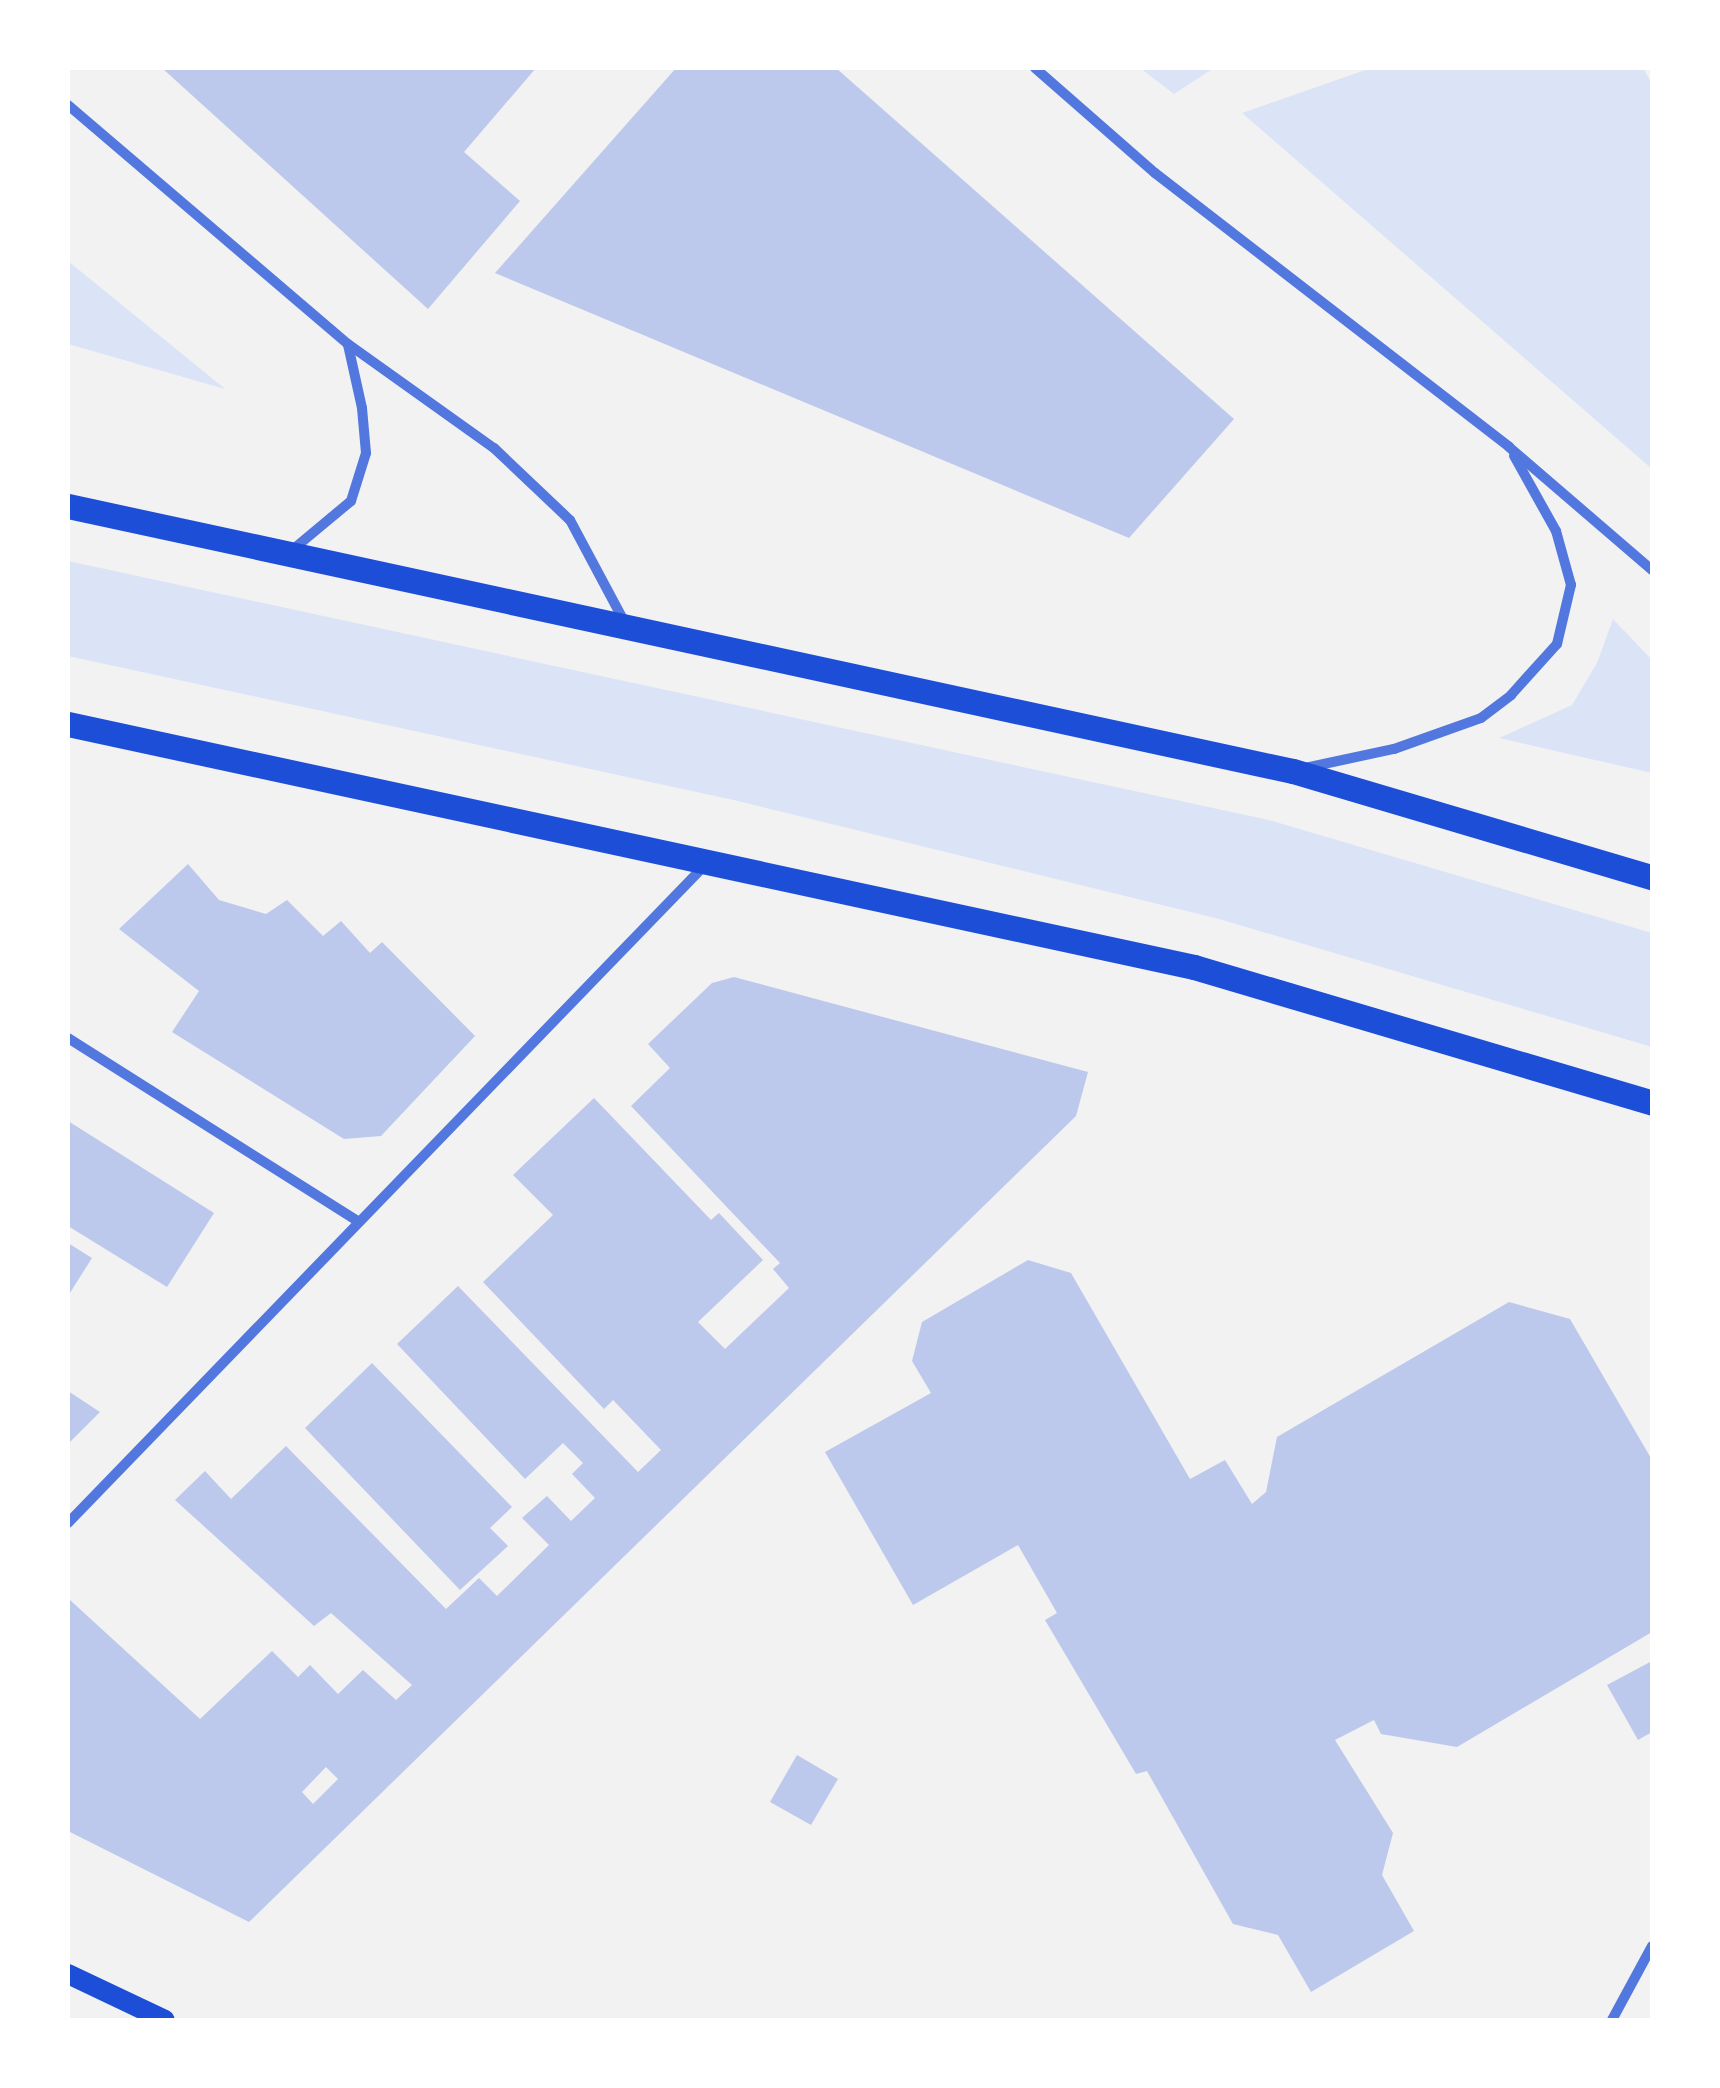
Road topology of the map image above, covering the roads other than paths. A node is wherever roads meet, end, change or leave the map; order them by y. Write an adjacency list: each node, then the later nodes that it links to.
1 (1035, 68): 4 (street)
2 (68, 105): 3 (street)
3 (348, 344): 6 (street); 8 (street)
4 (1509, 447): 7 (street); 10 (street)
5 (68, 506): 6 (main road)
6 (288, 553): 8 (main road)
7 (1652, 570)
8 (626, 624): 10 (main road)
9 (68, 724): 11 (main road)
10 (1293, 771): 12 (main road)
11 (709, 861): 14 (main road); 15 (street)
12 (1652, 877)
13 (68, 1038): 15 (street)
14 (1652, 1103)
15 (359, 1222): 16 (street)
16 (68, 1523)
17 (1652, 1946): 20 (street)
18 (68, 1974): 19 (main road)
19 (165, 2020)
20 (1612, 2020)

